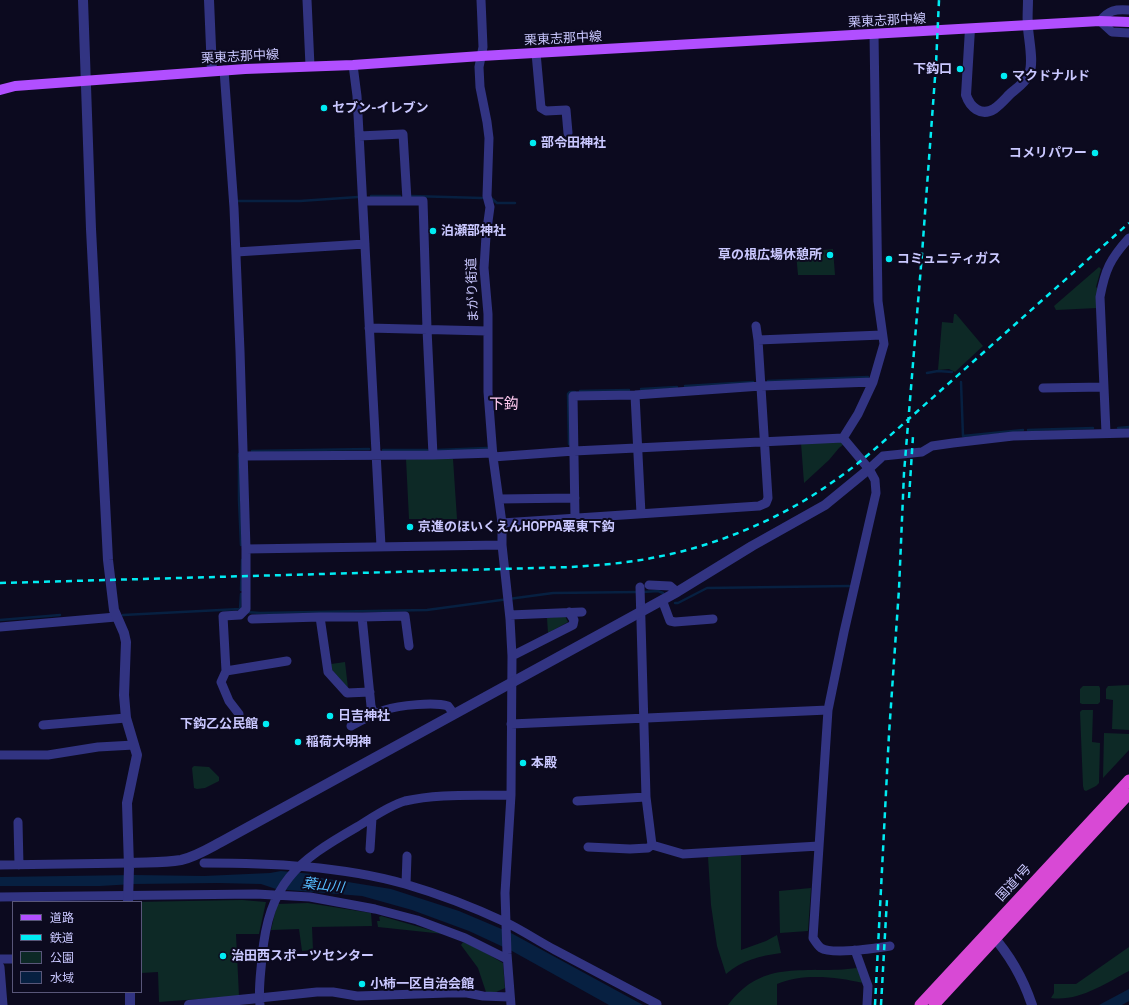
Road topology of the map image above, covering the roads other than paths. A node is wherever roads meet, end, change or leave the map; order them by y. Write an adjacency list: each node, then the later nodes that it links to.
1 (83, 0): 19 (street)
2 (209, 0): 18 (street)
3 (307, 0): 16 (street)
4 (481, 0): 14 (street, まがり街道)
5 (1028, 0): 9 (street)
6 (1129, 10): 7 (street)
7 (1100, 22): 8 (main road, 栗東志那中線); 9 (main road, 栗東志那中線); 11 (street)
8 (1129, 22)
9 (1028, 26): 10 (main road, 栗東志那中線); 10 (street)
10 (970, 29): 12 (main road, 栗東志那中線)
11 (1129, 33)
12 (874, 34): 13 (main road, 栗東志那中線); 32 (street)
13 (536, 53): 14 (main road, 栗東志那中線); 21 (street)
14 (481, 56): 15 (main road, 栗東志那中線); 31 (street, まがり街道)
15 (353, 65): 16 (main road, 栗東志那中線); 22 (street)
16 (310, 66): 17 (main road, 栗東志那中線)
17 (224, 70): 18 (main road, 栗東志那中線); 27 (street)
18 (212, 71): 19 (main road, 栗東志那中線)
19 (86, 80): 20 (main road, 栗東志那中線); 64 (street)
20 (0, 90)
21 (568, 133)
22 (359, 136): 23 (street); 24 (street)
23 (407, 200): 24 (street); 30 (street)
24 (363, 201): 26 (street)
25 (1129, 238): 36 (street)
26 (365, 244): 27 (street); 29 (street)
27 (236, 252): 48 (street)
28 (756, 326): 33 (street)
29 (369, 328): 30 (street); 45 (street)
30 (427, 330): 31 (street); 46 (street)
31 (488, 331): 47 (street, まがり街道)
32 (882, 335): 33 (street); 34 (street)
33 (758, 340): 35 (street)
34 (873, 382): 35 (street); 41 (street)
35 (761, 386): 38 (street); 42 (street)
36 (1104, 387): 37 (street); 40 (street)
37 (1043, 388)
38 (636, 395): 43 (street); 44 (street)
39 (1129, 432): 40 (street)
40 (1106, 433): 49 (street)
41 (843, 438): 42 (street); 49 (street)
42 (764, 441): 43 (street); 52 (street)
43 (638, 448): 44 (street); 52 (street)
44 (574, 451): 47 (street); 50 (street)
45 (376, 455): 46 (street); 48 (street); 56 (street)
46 (433, 455): 47 (street)
47 (493, 455): 51 (street, まがり街道)
48 (243, 456): 57 (street)
49 (869, 468): 58 (street); 76 (street)
50 (575, 498): 51 (street); 53 (street)
51 (499, 499): 54 (street, まがり街道)
52 (641, 514): 53 (street)
53 (576, 518): 54 (street)
54 (502, 523): 55 (street, まがり街道)
55 (502, 545): 56 (street); 63 (street, まがり街道)
56 (381, 546): 57 (street)
57 (246, 549): 73 (street)
58 (677, 592): 59 (street); 62 (street)
59 (662, 600): 62 (street); 68 (street)
60 (569, 612): 61 (street); 63 (street); 71 (street)
61 (582, 612)
62 (640, 612): 74 (street); 81 (street)
63 (510, 615): 71 (street, まがり街道)
64 (116, 617): 69 (street); 80 (street)
65 (320, 617): 66 (street); 67 (street); 75 (street)
66 (362, 617): 70 (street); 75 (street)
67 (252, 619)
68 (713, 619)
69 (0, 626)
70 (409, 646)
71 (512, 656): 74 (street, まがり街道)
72 (287, 661): 73 (street)
73 (226, 671): 77 (street)
74 (511, 683): 79 (street); 82 (street, まがり街道)
75 (370, 692): 78 (street)
76 (828, 710): 81 (street); 95 (street)
77 (239, 714)
78 (374, 714): 79 (street); 84 (street)
79 (454, 714): 102 (street)
80 (126, 718): 83 (street); 85 (street)
81 (644, 718): 82 (street); 90 (street)
82 (511, 724): 89 (street, まがり街道)
83 (43, 725)
84 (351, 726)
85 (134, 745): 86 (street); 102 (street)
86 (0, 754)
87 (1129, 780): 109 (highway, 国道1号)
88 (1129, 794): 109 (highway, 国道1号)
89 (511, 795): 92 (street); 108 (street, まがり街道)
90 (646, 797): 91 (street); 94 (street)
91 (577, 801)
92 (372, 818): 97 (street); 103 (street)
93 (18, 822): 101 (street)
94 (652, 845): 95 (street); 96 (street)
95 (819, 846): 111 (street)
96 (588, 848)
97 (370, 849)
98 (407, 856): 104 (street)
99 (204, 863): 103 (street)
100 (0, 865): 101 (street)
101 (18, 865): 102 (street)
102 (129, 865): 106 (street)
103 (298, 866): 104 (street); 105 (street)
104 (406, 884): 108 (street)
105 (277, 895): 106 (street); 112 (street); 119 (street)
106 (128, 896): 107 (street)
107 (0, 897)
108 (505, 924): 112 (street, まがり街道); 120 (street)
109 (992, 935): 125 (highway, 国道1号); 126 (highway, 国道1号); 127 (street)
110 (890, 946): 111 (street)
111 (857, 954): 124 (street)
112 (507, 956): 118 (street, まがり街道)
113 (0, 959): 114 (street)
114 (12, 959)
115 (0, 967): 121 (street)
116 (130, 993): 122 (street)
117 (391, 1000): 118 (street); 119 (street)
118 (510, 1001)
119 (260, 1002): 123 (street)
120 (657, 1004)
121 (3, 1005)
122 (130, 1005)
123 (189, 1005)
124 (867, 1005)
125 (920, 1005)
126 (934, 1005)
127 (1032, 1005)

